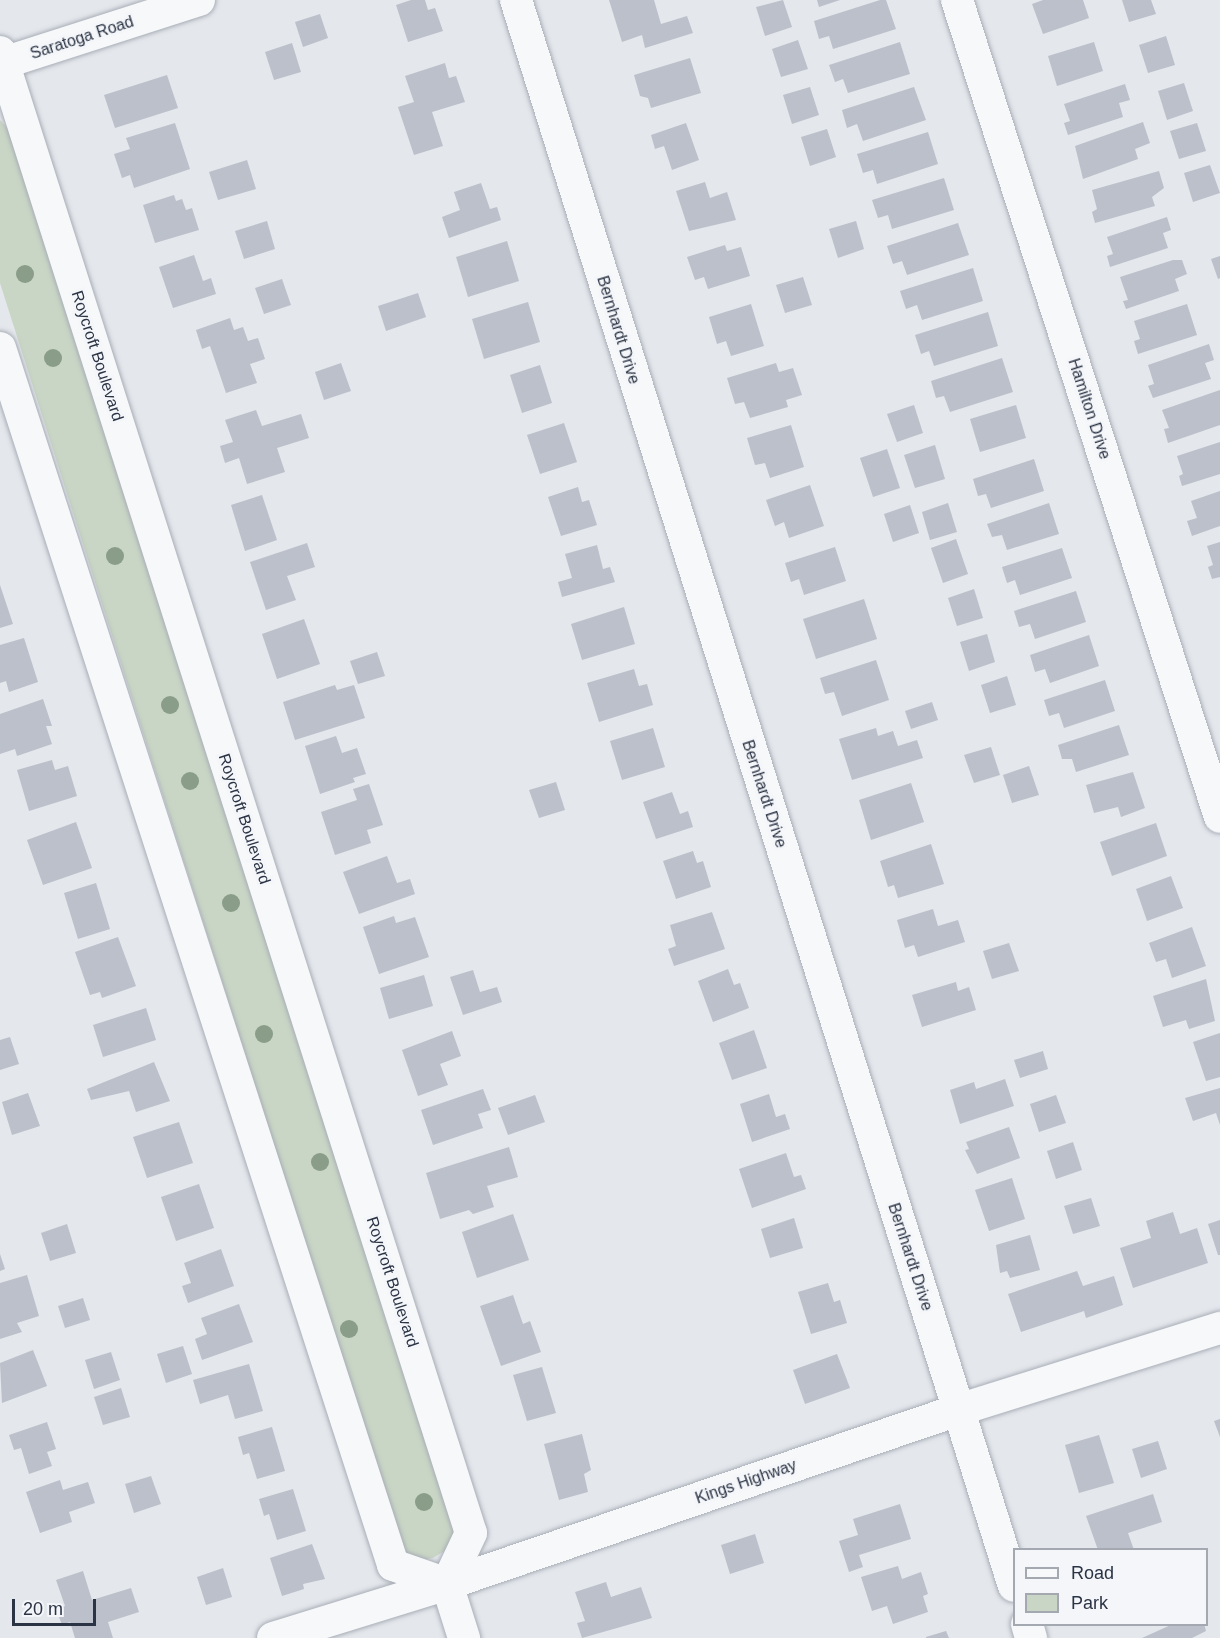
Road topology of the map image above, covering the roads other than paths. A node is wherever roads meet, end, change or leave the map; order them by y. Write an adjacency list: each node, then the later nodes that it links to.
1 (199, 0): 4 (street, Saratoga Road)
2 (516, 0): 8 (street, Bernhardt Drive)
3 (957, 0): 6 (street, Hamilton Drive)
4 (1, 60): 10 (street, Roycroft Boulevard)
5 (0, 348): 10 (street)
6 (1220, 817)
7 (1220, 1328): 8 (street, Kings Highway)
8 (958, 1410): 9 (street, Bernhardt Drive); 10 (street, Kings Highway)
9 (1013, 1583)
10 (447, 1584): 11 (street, Kings Highway); 12 (street)
11 (273, 1638)
12 (464, 1638)

